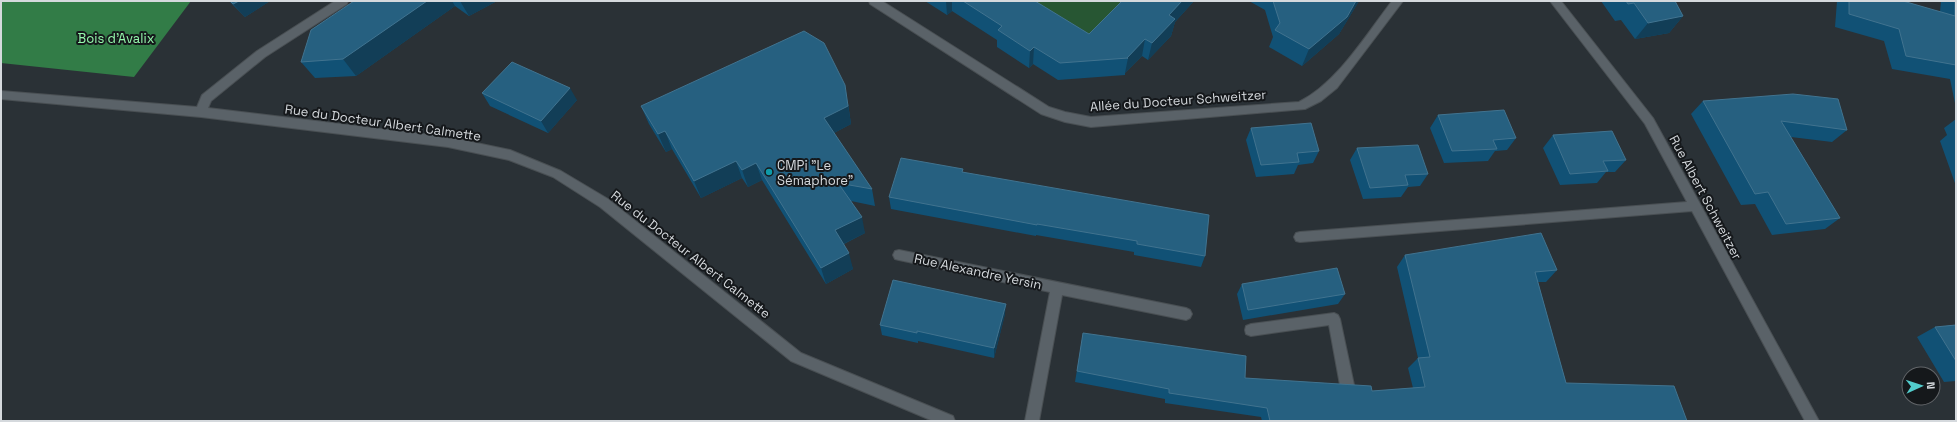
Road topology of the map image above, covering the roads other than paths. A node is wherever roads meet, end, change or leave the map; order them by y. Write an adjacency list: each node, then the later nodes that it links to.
1 (343, 1): 6 (street)
2 (874, 1): 3 (street, Allée du Docteur Schweitzer)
3 (1398, 1)
4 (1555, 1): 7 (street, Rue Albert Schweitzer)
5 (1, 95): 6 (street, Rue du Docteur Albert Calmette)
6 (201, 112): 14 (street, Rue du Docteur Albert Calmette)
7 (1695, 206): 8 (street); 16 (street, Rue Albert Schweitzer)
8 (1300, 238)
9 (899, 255): 10 (street, Rue Alexandre Yersin)
10 (1057, 288): 11 (street, Rue Alexandre Yersin); 15 (street, Rue Alexandre Yersin)
11 (1186, 314)
12 (1251, 330): 13 (street)
13 (1347, 385)
14 (948, 421)
15 (1032, 421)
16 (1812, 421)

